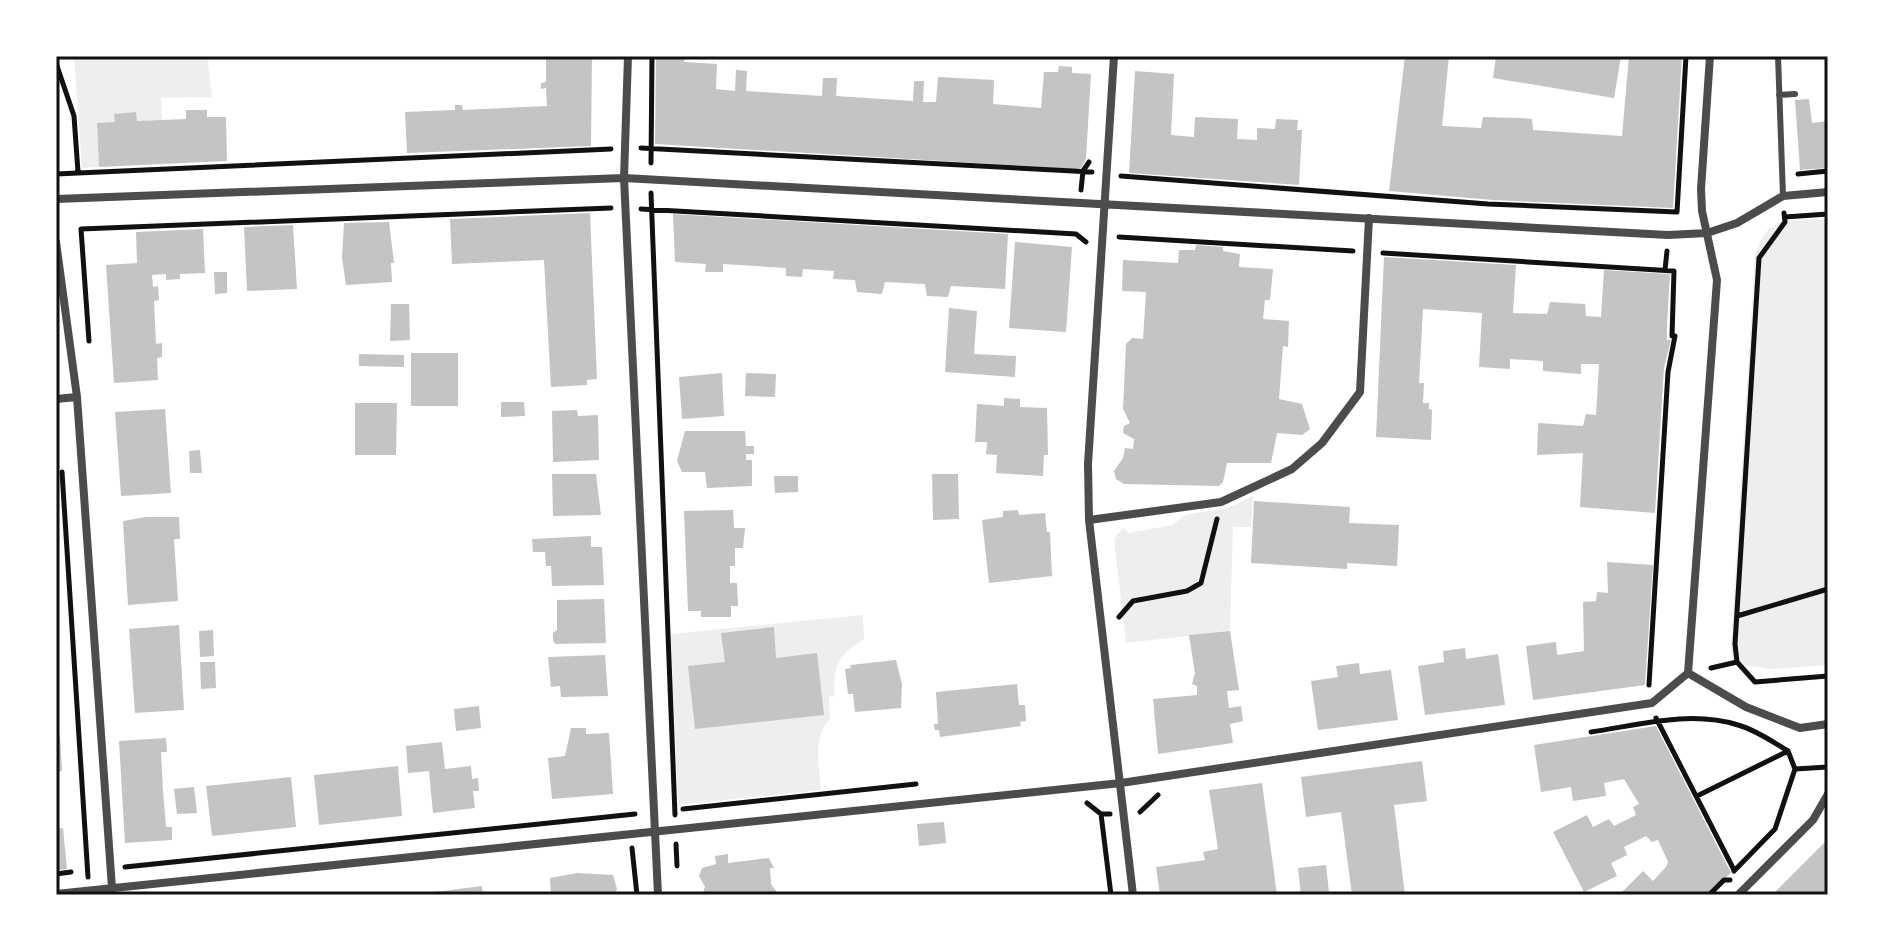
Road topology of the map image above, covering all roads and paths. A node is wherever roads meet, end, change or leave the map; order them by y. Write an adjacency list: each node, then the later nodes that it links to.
1 (628, 56): 12 (street)
2 (652, 56): 13 (path)
3 (1114, 56): 18 (street)
4 (1686, 56): 19 (path)
5 (1710, 56): 23 (street)
6 (1778, 56): 9 (lane)
7 (56, 63): 11 (path)
8 (1795, 94): 9 (lane)
9 (1779, 95): 15 (lane)
10 (1090, 160): 17 (path)
11 (56, 174)
12 (624, 178): 13 (street); 16 (street); 49 (street)
13 (651, 179): 17 (street); 45 (path)
14 (1828, 192): 15 (street)
15 (1783, 196): 21 (path); 23 (street)
16 (56, 199)
17 (1079, 202): 18 (street); 24 (path)
18 (1104, 203): 22 (street); 30 (street)
19 (1677, 212)
20 (1828, 214): 21 (path)
21 (1785, 217): 32 (path)
22 (1369, 218): 23 (street); 29 (street)
23 (1707, 233): 35 (street)
24 (1076, 234)
25 (56, 242): 26 (street)
26 (77, 397): 27 (street); 50 (street)
27 (56, 399)
28 (62, 463): 52 (path)
29 (1221, 502): 30 (street); 33 (path)
30 (1089, 520): 42 (street)
31 (1828, 589): 32 (path)
32 (1737, 616): 34 (path)
33 (1119, 617)
34 (1737, 662): 35 (path); 36 (path)
35 (1688, 673): 37 (path); 38 (street); 42 (street)
36 (1828, 676)
37 (1634, 690)
38 (1828, 724)
39 (1788, 751): 44 (path)
40 (1795, 769): 60 (path)
41 (930, 783): 45 (path)
42 (1121, 783): 48 (street); 59 (street)
43 (1828, 794): 61 (street)
44 (1697, 796)
45 (674, 810): 48 (path)
46 (635, 814): 50 (path)
47 (1101, 814): 58 (path)
48 (675, 829): 49 (street); 51 (path)
49 (655, 831): 55 (street); 57 (street)
50 (110, 868): 52 (path); 55 (street)
51 (677, 870)
52 (88, 871): 53 (path); 54 (path)
53 (56, 874)
54 (89, 891): 55 (street); 56 (street)
55 (112, 892)
56 (56, 894)
57 (658, 895)
58 (1111, 895)
59 (1133, 895)
60 (1709, 895)
61 (1738, 895)

